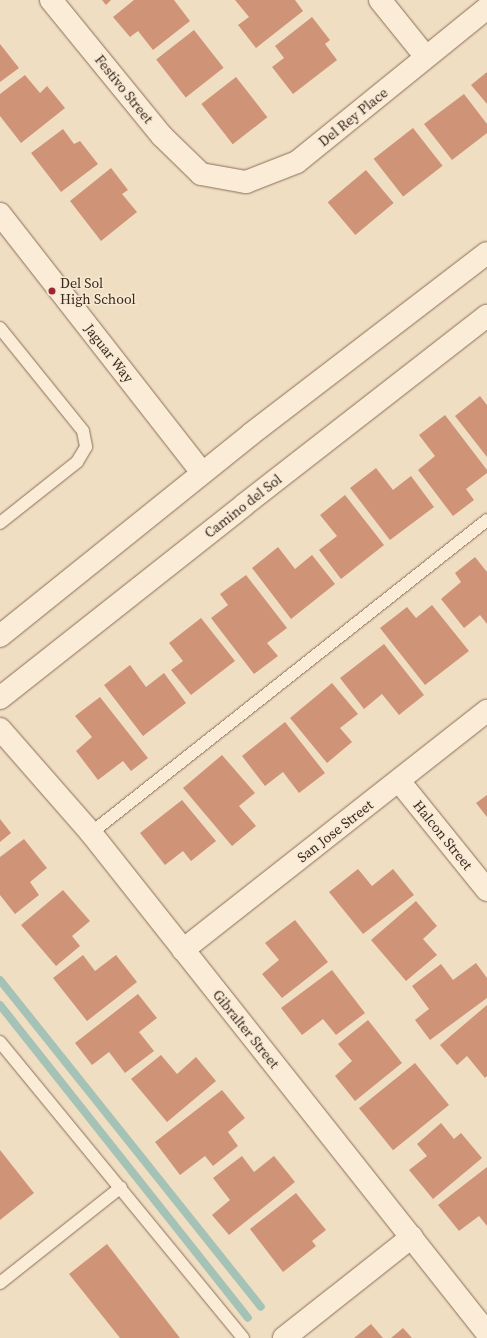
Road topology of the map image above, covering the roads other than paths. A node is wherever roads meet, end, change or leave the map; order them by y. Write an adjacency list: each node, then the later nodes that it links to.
1 (51, 0): 5 (street, Festivo Street)
2 (380, 0): 4 (street)
3 (487, 8): 4 (street, Del Rey Place)
4 (426, 57): 5 (street, Del Rey Place)
5 (201, 174)
6 (0, 214): 10 (street, Jaguar Way)
7 (487, 253): 10 (street)
8 (487, 316): 14 (street, Camino del Sol)
9 (0, 328): 12 (lane)
10 (202, 473): 13 (street)
11 (487, 520): 18 (lane)
12 (0, 523)
13 (0, 636)
14 (0, 698)
15 (487, 711): 17 (street, San Jose Street)
16 (0, 729): 18 (street, Gibralter Street)
17 (399, 780): 19 (street, Halcon Street); 20 (street, San Jose Street)
18 (90, 833): 20 (street, Gibralter Street)
19 (487, 890)
20 (183, 950): 23 (street, Gibralter Street)
21 (0, 1042): 22 (lane)
22 (121, 1187): 24 (lane); 26 (lane)
23 (412, 1237): 25 (street, Gibralter Street); 27 (street)
24 (0, 1283)
25 (487, 1333)
26 (243, 1338)
27 (284, 1338)

